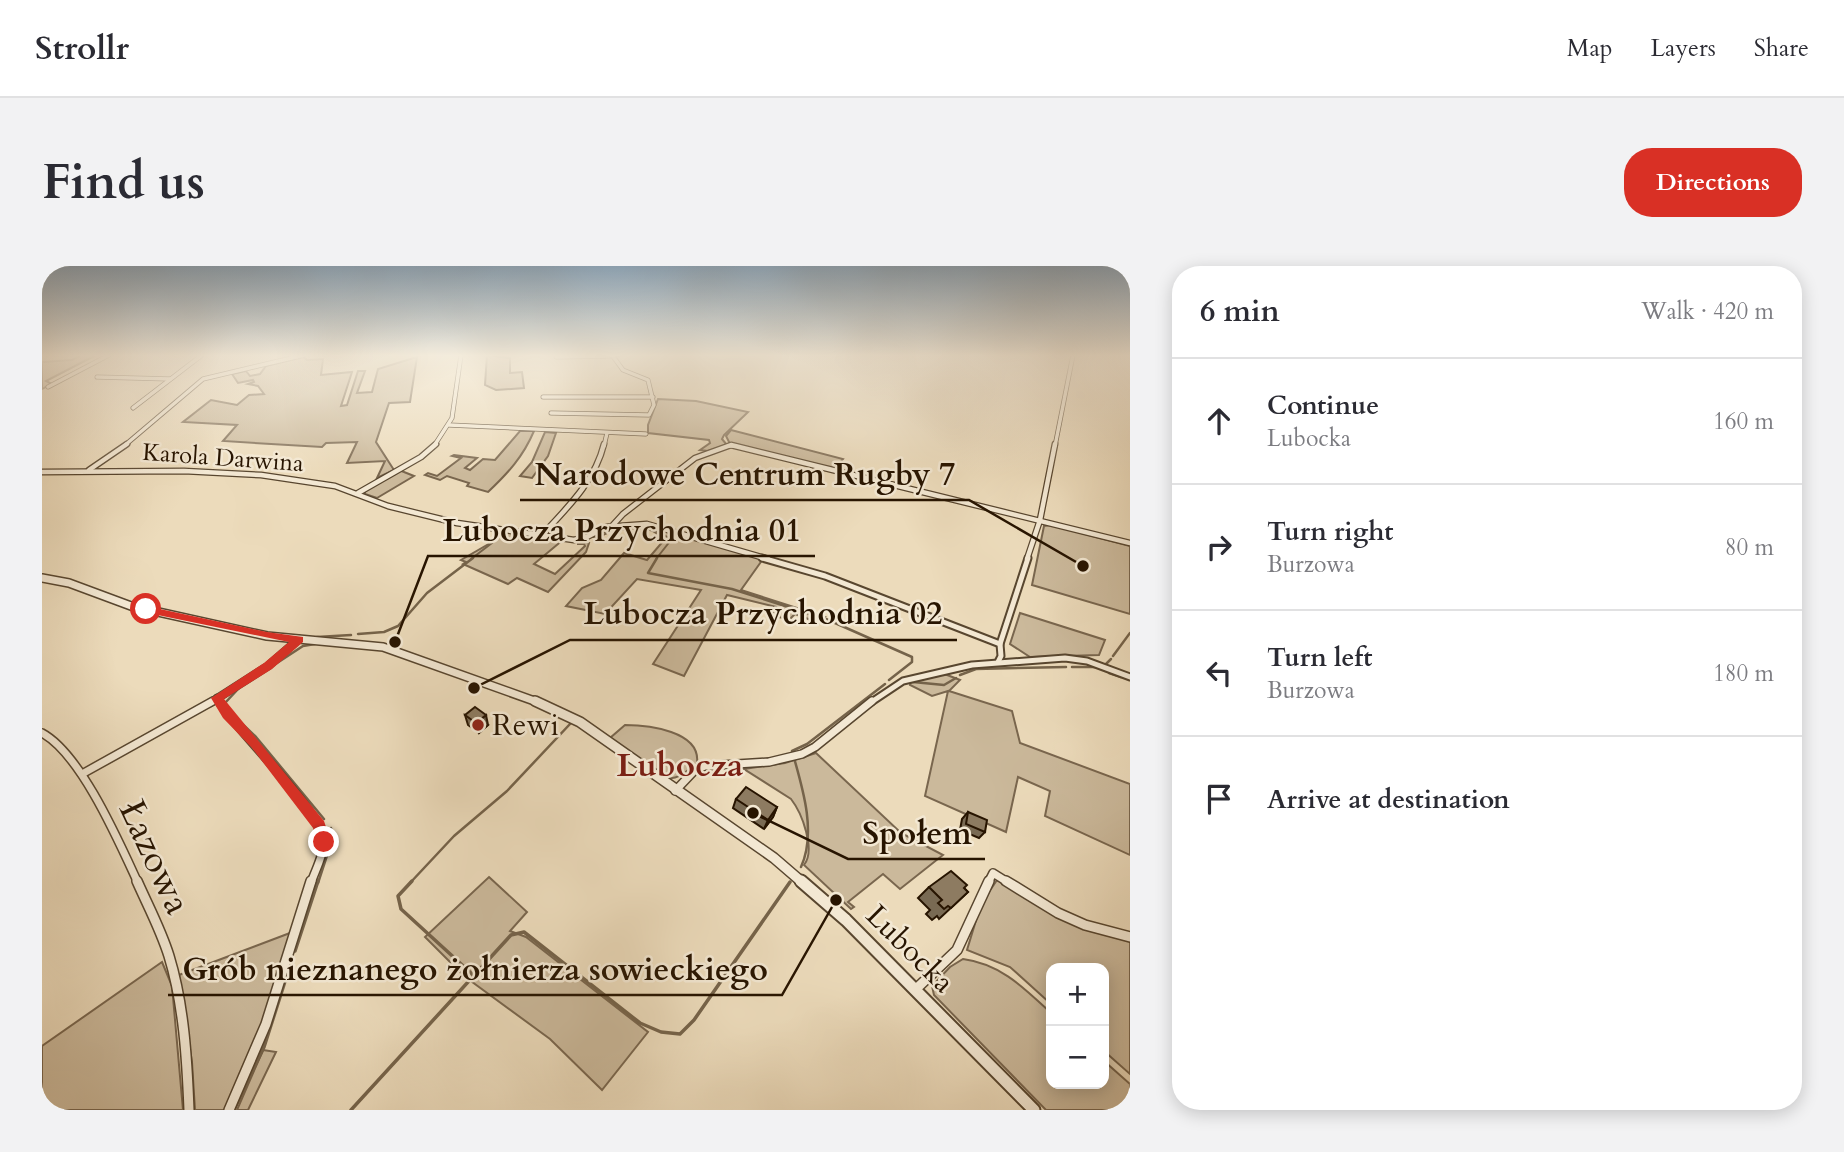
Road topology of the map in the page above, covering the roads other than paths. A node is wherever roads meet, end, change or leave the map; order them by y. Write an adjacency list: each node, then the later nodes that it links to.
1 (150, 394): 7 (street)
2 (186, 394): 12 (street)
3 (454, 394): 9 (street)
4 (1065, 394): 15 (street)
5 (543, 397): 6 (street)
6 (653, 397): 8 (street)
7 (133, 408)
8 (551, 413)
9 (449, 425): 10 (street); 14 (street)
10 (607, 433): 11 (street); 17 (street)
11 (646, 434)
12 (87, 471): 13 (street, Karola Darwina); 14 (street, Karola Darwina)
13 (42, 472)
14 (358, 493): 17 (street, Karola Darwina)
15 (1040, 520): 16 (street); 18 (street); 21 (street)
16 (612, 526): 17 (street, Karola Darwina); 21 (street, Karola Darwina)
17 (543, 534)
18 (1130, 543)
19 (42, 578): 20 (street, Lubocka)
20 (299, 639): 24 (street); 27 (street, Lubocka)
21 (1000, 644): 22 (street)
22 (998, 662): 23 (street); 27 (street)
23 (1130, 677)
24 (217, 698): 26 (street); 31 (street)
25 (42, 733): 26 (street, Łazowa)
26 (82, 774): 30 (street, Łazowa)
27 (675, 791): 29 (street, Lubocka)
28 (1130, 937): 29 (street)
29 (916, 989): 32 (street, Lubocka)
30 (189, 1110)
31 (229, 1110)
32 (1034, 1110)

